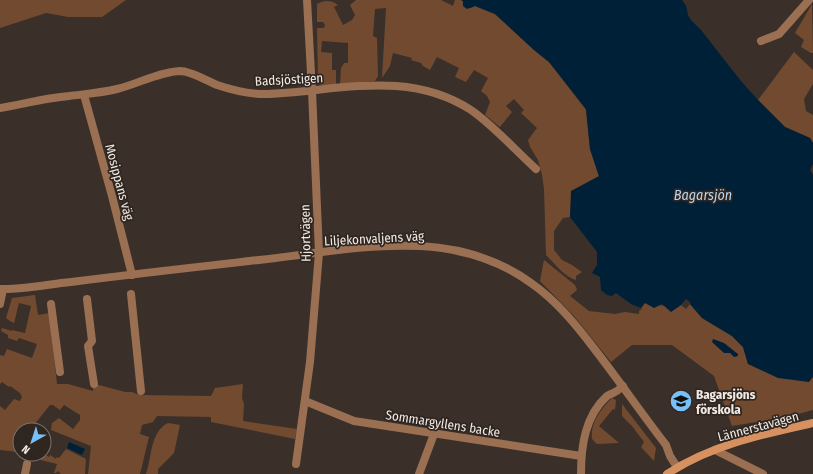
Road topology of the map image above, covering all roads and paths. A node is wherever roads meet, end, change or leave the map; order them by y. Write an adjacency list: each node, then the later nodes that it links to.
1 (307, 0): 4 (street, Hjortvägen)
2 (809, 0): 3 (street)
3 (761, 41)
4 (312, 91): 5 (street, Badsjöstigen); 7 (street, Badsjöstigen); 8 (street, Hjortvägen)
5 (84, 95): 6 (street, Badsjöstigen); 9 (street, Mosippans väg)
6 (0, 108)
7 (536, 170)
8 (319, 252): 9 (street, Liljekonvaljens väg); 17 (street, Liljekonvaljens väg); 19 (street, Hjortvägen)
9 (132, 275): 10 (street, Liljekonvaljens väg)
10 (1, 289): 13 (street)
11 (131, 294): 18 (street)
12 (88, 299): 16 (street)
13 (0, 304)
14 (51, 304): 15 (street)
15 (60, 372)
16 (94, 384)
17 (623, 386): 23 (street); 26 (street, Liljekonvaljens väg)
18 (140, 391)
19 (305, 401): 21 (street, Sommargyllens backe); 25 (street, Hjortvägen)
20 (813, 423): 22 (main road, Lännerstavägen)
21 (434, 434): 23 (street, Sommargyllens backe); 28 (street)
22 (715, 450): 26 (main road, Lännerstavägen); 31 (street)
23 (581, 456): 29 (street)
24 (27, 464): 27 (street)
25 (296, 464)
26 (677, 467): 30 (main road, Lännerstavägen)
27 (25, 474)
28 (419, 474)
29 (581, 474)
30 (667, 474)
31 (763, 474)

